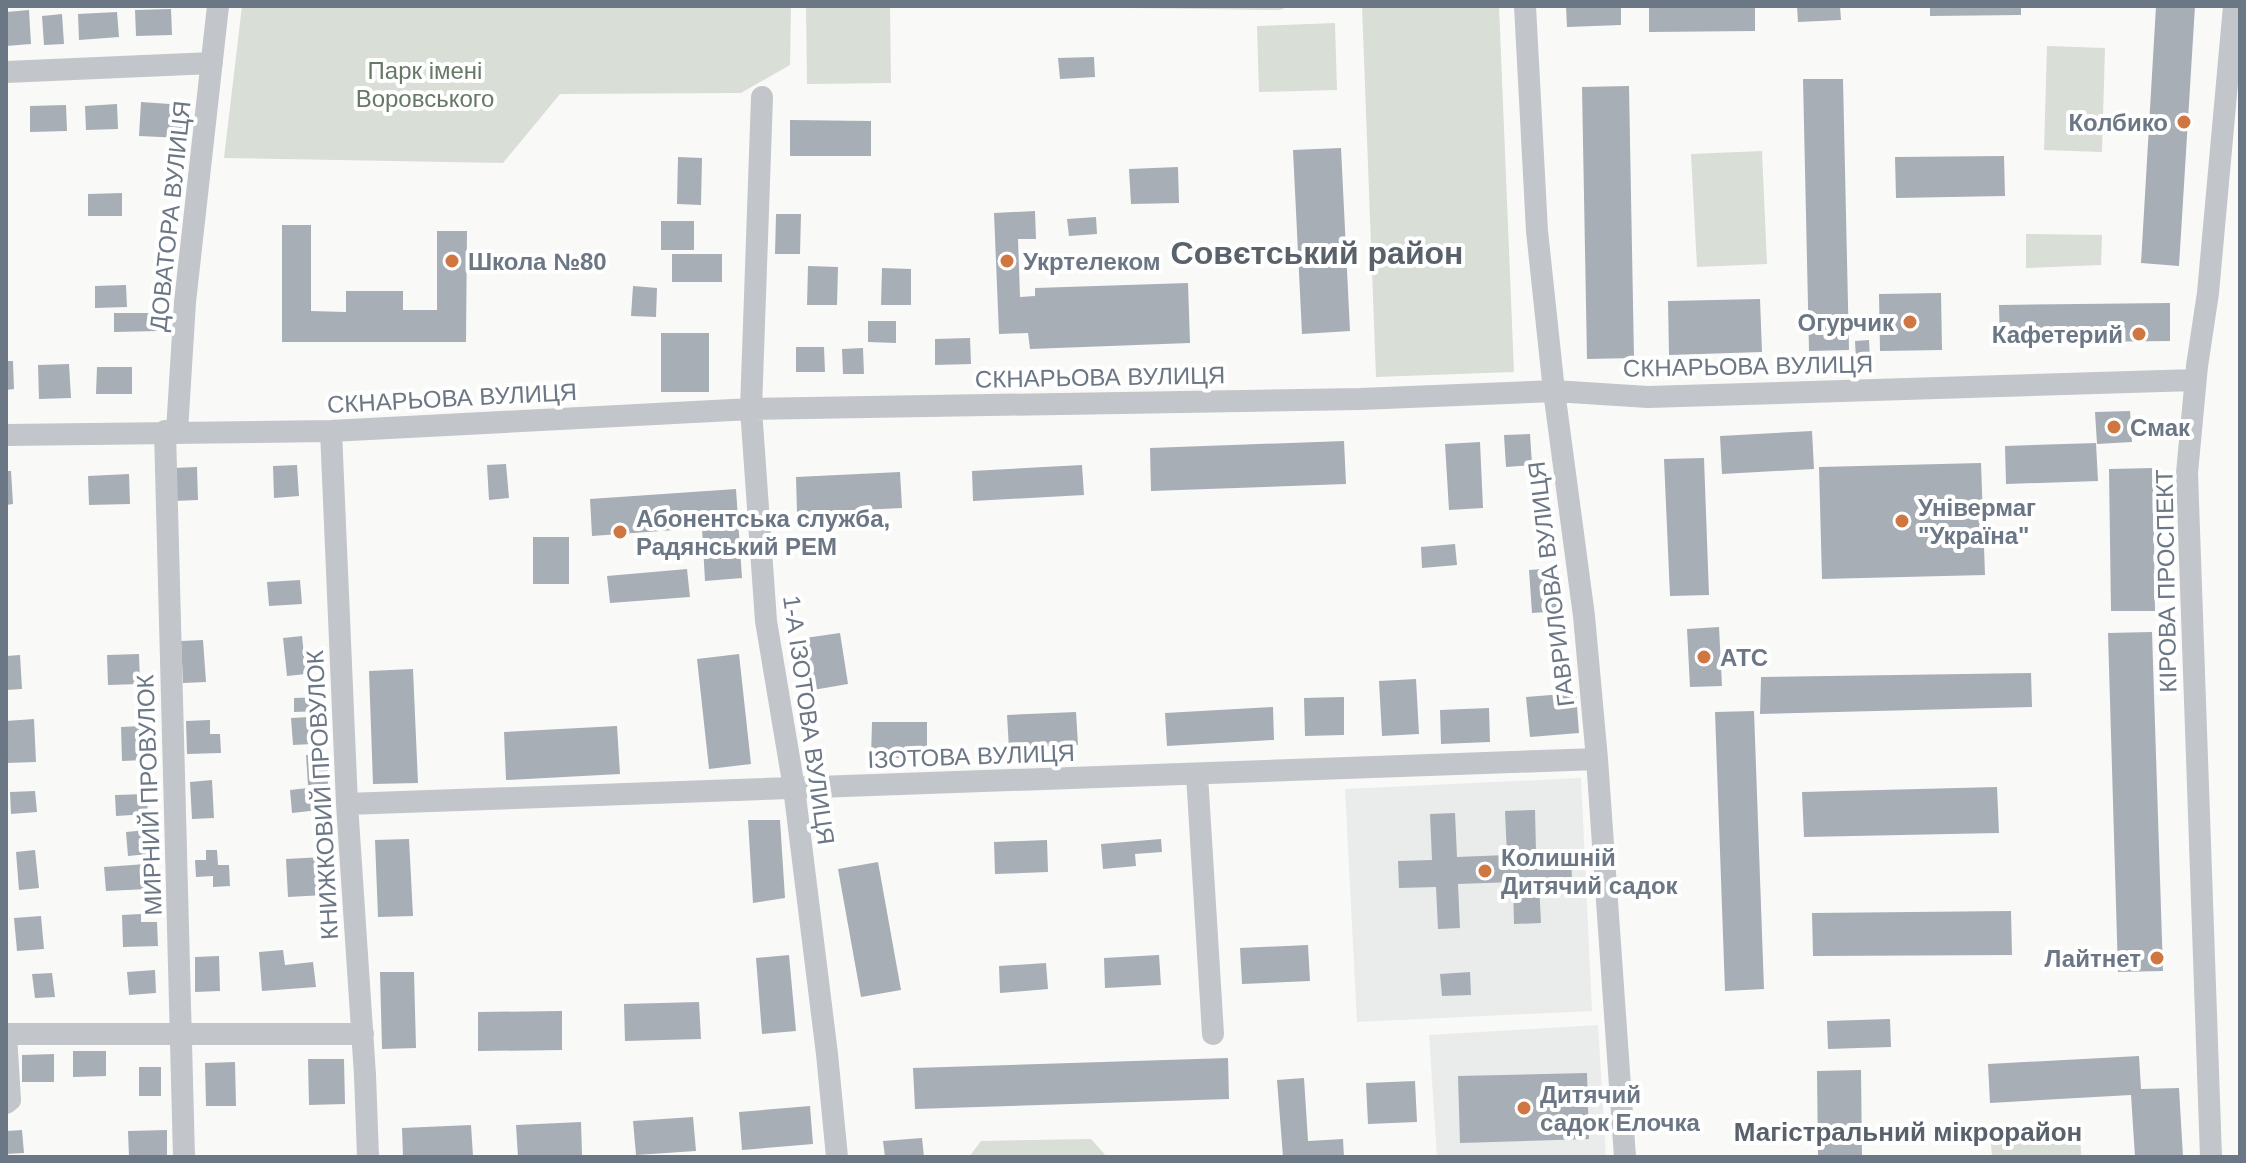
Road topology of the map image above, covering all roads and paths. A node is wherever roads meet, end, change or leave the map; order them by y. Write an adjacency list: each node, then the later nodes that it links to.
1 (218, 6): 4 (street, ДОВАТОРА ВУЛИЦЯ)
2 (1525, 6): 8 (street, ГАВРИЛОВА ВУЛИЦЯ)
3 (2234, 6): 7 (street, КІРОВА ПРОСПЕКТ)
4 (212, 63): 5 (street); 10 (street, ДОВАТОРА ВУЛИЦЯ)
5 (6, 72)
6 (762, 97): 9 (street, 1-А ІЗОТОВА ВУЛИЦЯ)
7 (2195, 380): 8 (street, СКНАРЬОВА ВУЛИЦЯ); 26 (street, КІРОВА ПРОСПЕКТ)
8 (1554, 391): 9 (street, СКНАРЬОВА ВУЛИЦЯ); 13 (street, ГАВРИЛОВА ВУЛИЦЯ)
9 (751, 409): 11 (street, СКНАРЬОВА ВУЛИЦЯ); 15 (street, 1-А ІЗОТОВА ВУЛИЦЯ)
10 (171, 431): 11 (street, СКНАРЬОВА ВУЛИЦЯ); 12 (street, СКНАРЬОВА ВУЛИЦЯ); 17 (street, МИРНИЙ ПРОВУЛОК)
11 (331, 431): 16 (street, КНИЖКОВИЙ ПРОВУЛОК)
12 (6, 435)
13 (1597, 759): 14 (street, ІЗОТОВА ВУЛИЦЯ); 25 (street, ГАВРИЛОВА ВУЛИЦЯ)
14 (1197, 775): 15 (street, ІЗОТОВА ВУЛИЦЯ); 20 (street)
15 (794, 788): 16 (street, ІЗОТОВА ВУЛИЦЯ); 24 (street, 1-А ІЗОТОВА ВУЛИЦЯ)
16 (347, 804): 19 (street, КНИЖКОВИЙ ПРОВУЛОК)
17 (182, 1033): 18 (street); 19 (street); 22 (street, МИРНИЙ ПРОВУЛОК)
18 (6, 1034): 21 (street)
19 (363, 1034): 23 (street, КНИЖКОВИЙ ПРОВУЛОК)
20 (1213, 1034)
21 (8, 1101)
22 (184, 1157)
23 (368, 1157)
24 (837, 1157)
25 (1625, 1157)
26 (2211, 1157)

